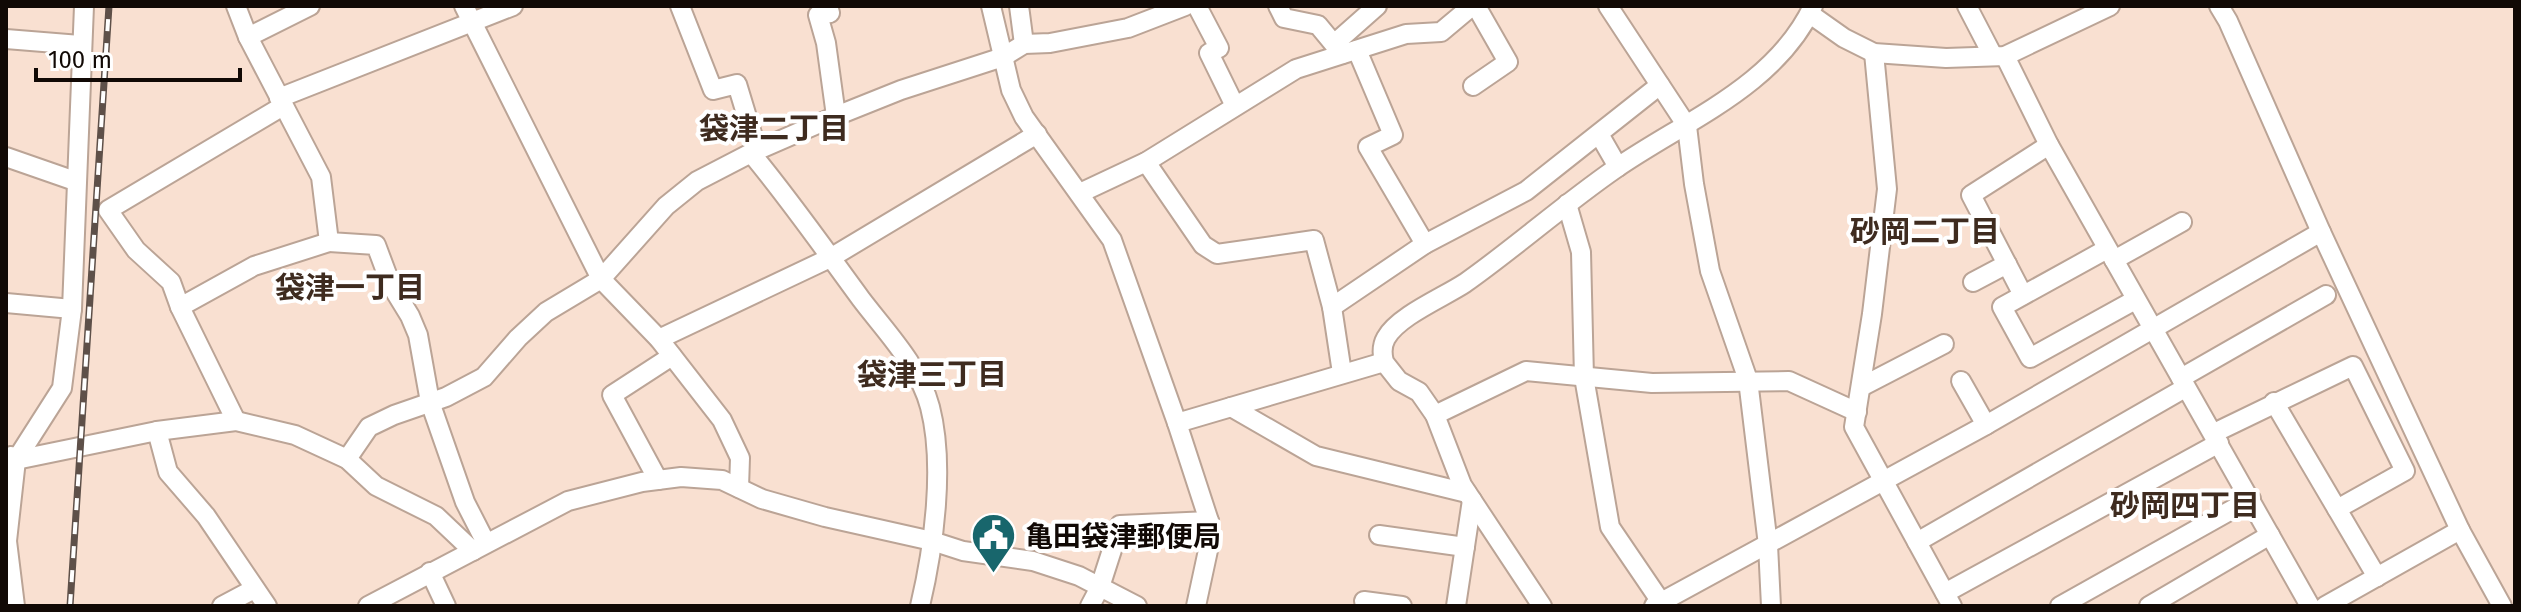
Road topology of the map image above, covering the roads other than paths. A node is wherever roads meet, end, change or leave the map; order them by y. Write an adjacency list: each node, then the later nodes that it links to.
1 (84, 6): 23 (street)
2 (236, 6): 20 (street)
3 (310, 6): 20 (street)
4 (513, 6): 19 (street)
5 (680, 6): 37 (street)
6 (828, 6): 32 (street)
7 (991, 6): 27 (street)
8 (1019, 6): 22 (street)
9 (1185, 6): 22 (street)
10 (1197, 6): 31 (street)
11 (1278, 6): 24 (street)
12 (1377, 6): 24 (street)
13 (1474, 6): 24 (street); 29 (street)
14 (1608, 6): 28 (street)
15 (1967, 6): 26 (street)
16 (2110, 6): 26 (street)
17 (2219, 6): 45 (street)
18 (1812, 10): 25 (street); 33 (street)
19 (468, 14): 30 (street); 51 (street)
20 (248, 37): 30 (street)
21 (6, 39): 23 (street)
22 (1024, 44): 27 (street)
23 (80, 45): 41 (street)
24 (1344, 49): 31 (street); 47 (street)
25 (1874, 53): 26 (street); 70 (street)
26 (1999, 56): 36 (street)
27 (1003, 57): 32 (street); 34 (street)
28 (1660, 85): 33 (street); 35 (street)
29 (1473, 86)
30 (281, 102): 46 (street); 57 (street)
31 (1235, 106): 39 (street)
32 (836, 116): 37 (street)
33 (1687, 126): 40 (street); 67 (street)
34 (1037, 134): 42 (street); 49 (street)
35 (1599, 134): 40 (street); 47 (street)
36 (2049, 145): 48 (street); 50 (street)
37 (754, 152): 49 (street); 51 (street)
38 (6, 157): 41 (street)
39 (1146, 162): 42 (street); 58 (street)
40 (1618, 167): 43 (street)
41 (75, 181): 59 (street)
42 (1080, 193): 77 (street)
43 (1567, 204): 64 (street); 66 (street)
44 (2182, 222): 48 (street)
45 (2321, 232): 60 (street); 90 (street)
46 (329, 242): 57 (street); 71 (street)
47 (1425, 244): 58 (street)
48 (2111, 255): 53 (street); 55 (street)
49 (832, 257): 61 (street); 93 (street)
50 (2007, 264): 52 (street); 53 (street)
51 (601, 279): 61 (street); 71 (street)
52 (1973, 282)
53 (2023, 295): 55 (street)
54 (2326, 295): 69 (street)
55 (2135, 300): 60 (street)
56 (6, 303): 59 (street)
57 (180, 307): 76 (street)
58 (1332, 307): 65 (street)
59 (72, 309): 81 (street)
60 (2152, 330): 69 (street); 78 (street)
61 (659, 339): 63 (street)
62 (1944, 344): 70 (street)
63 (672, 356): 83 (street); 85 (street)
64 (1384, 362): 65 (street); 75 (street)
65 (1342, 373): 73 (street)
66 (1584, 377): 67 (street); 75 (street); 104 (street)
67 (1748, 380): 74 (street); 95 (street)
68 (1961, 381): 78 (street)
69 (2183, 383): 80 (street); 94 (street)
70 (1861, 387): 74 (street)
71 (430, 402): 82 (street); 96 (street)
72 (2274, 402): 80 (street); 88 (street); 88 (street)
73 (1231, 407): 77 (street); 86 (street)
74 (1857, 412): 84 (street)
75 (1435, 415): 86 (street)
76 (236, 421): 79 (street); 82 (street)
77 (1177, 423): 89 (street)
78 (1986, 425): 84 (street)
79 (157, 431): 81 (street); 101 (street)
80 (2217, 438): 87 (street); 102 (street)
81 (11, 457): 106 (street)
82 (347, 459): 96 (street)
83 (658, 480): 85 (street); 96 (street)
84 (1883, 482): 94 (street); 95 (street)
85 (739, 488): 93 (street)
86 (1469, 497): 97 (street); 117 (street)
87 (2251, 499): 92 (street); 119 (street)
88 (2337, 509): 99 (street)
89 (1209, 521): 100 (street); 114 (street)
90 (2460, 530): 99 (street); 105 (street)
91 (1379, 535): 97 (street)
92 (2270, 535): 120 (street); 121 (street)
93 (932, 541): 100 (street); 111 (street)
94 (1917, 542): 102 (street)
95 (1768, 545): 104 (street); 118 (street)
96 (480, 547): 98 (street)
97 (1465, 547): 116 (street)
98 (430, 572): 109 (street); 110 (street)
99 (2377, 577): 122 (street)
100 (1100, 587): 112 (street); 113 (street)
101 (254, 589): 107 (street); 108 (street)
102 (1948, 600)
103 (1364, 601): 115 (street)
104 (1657, 604)
105 (2495, 604)
106 (15, 606)
107 (222, 606)
108 (267, 606)
109 (368, 606)
110 (446, 606)
111 (920, 606)
112 (1090, 606)
113 (1137, 606)
114 (1196, 606)
115 (1402, 606)
116 (1456, 606)
117 (1542, 606)
118 (1771, 606)
119 (2060, 606)
120 (2149, 606)
121 (2310, 606)
122 (2325, 606)

